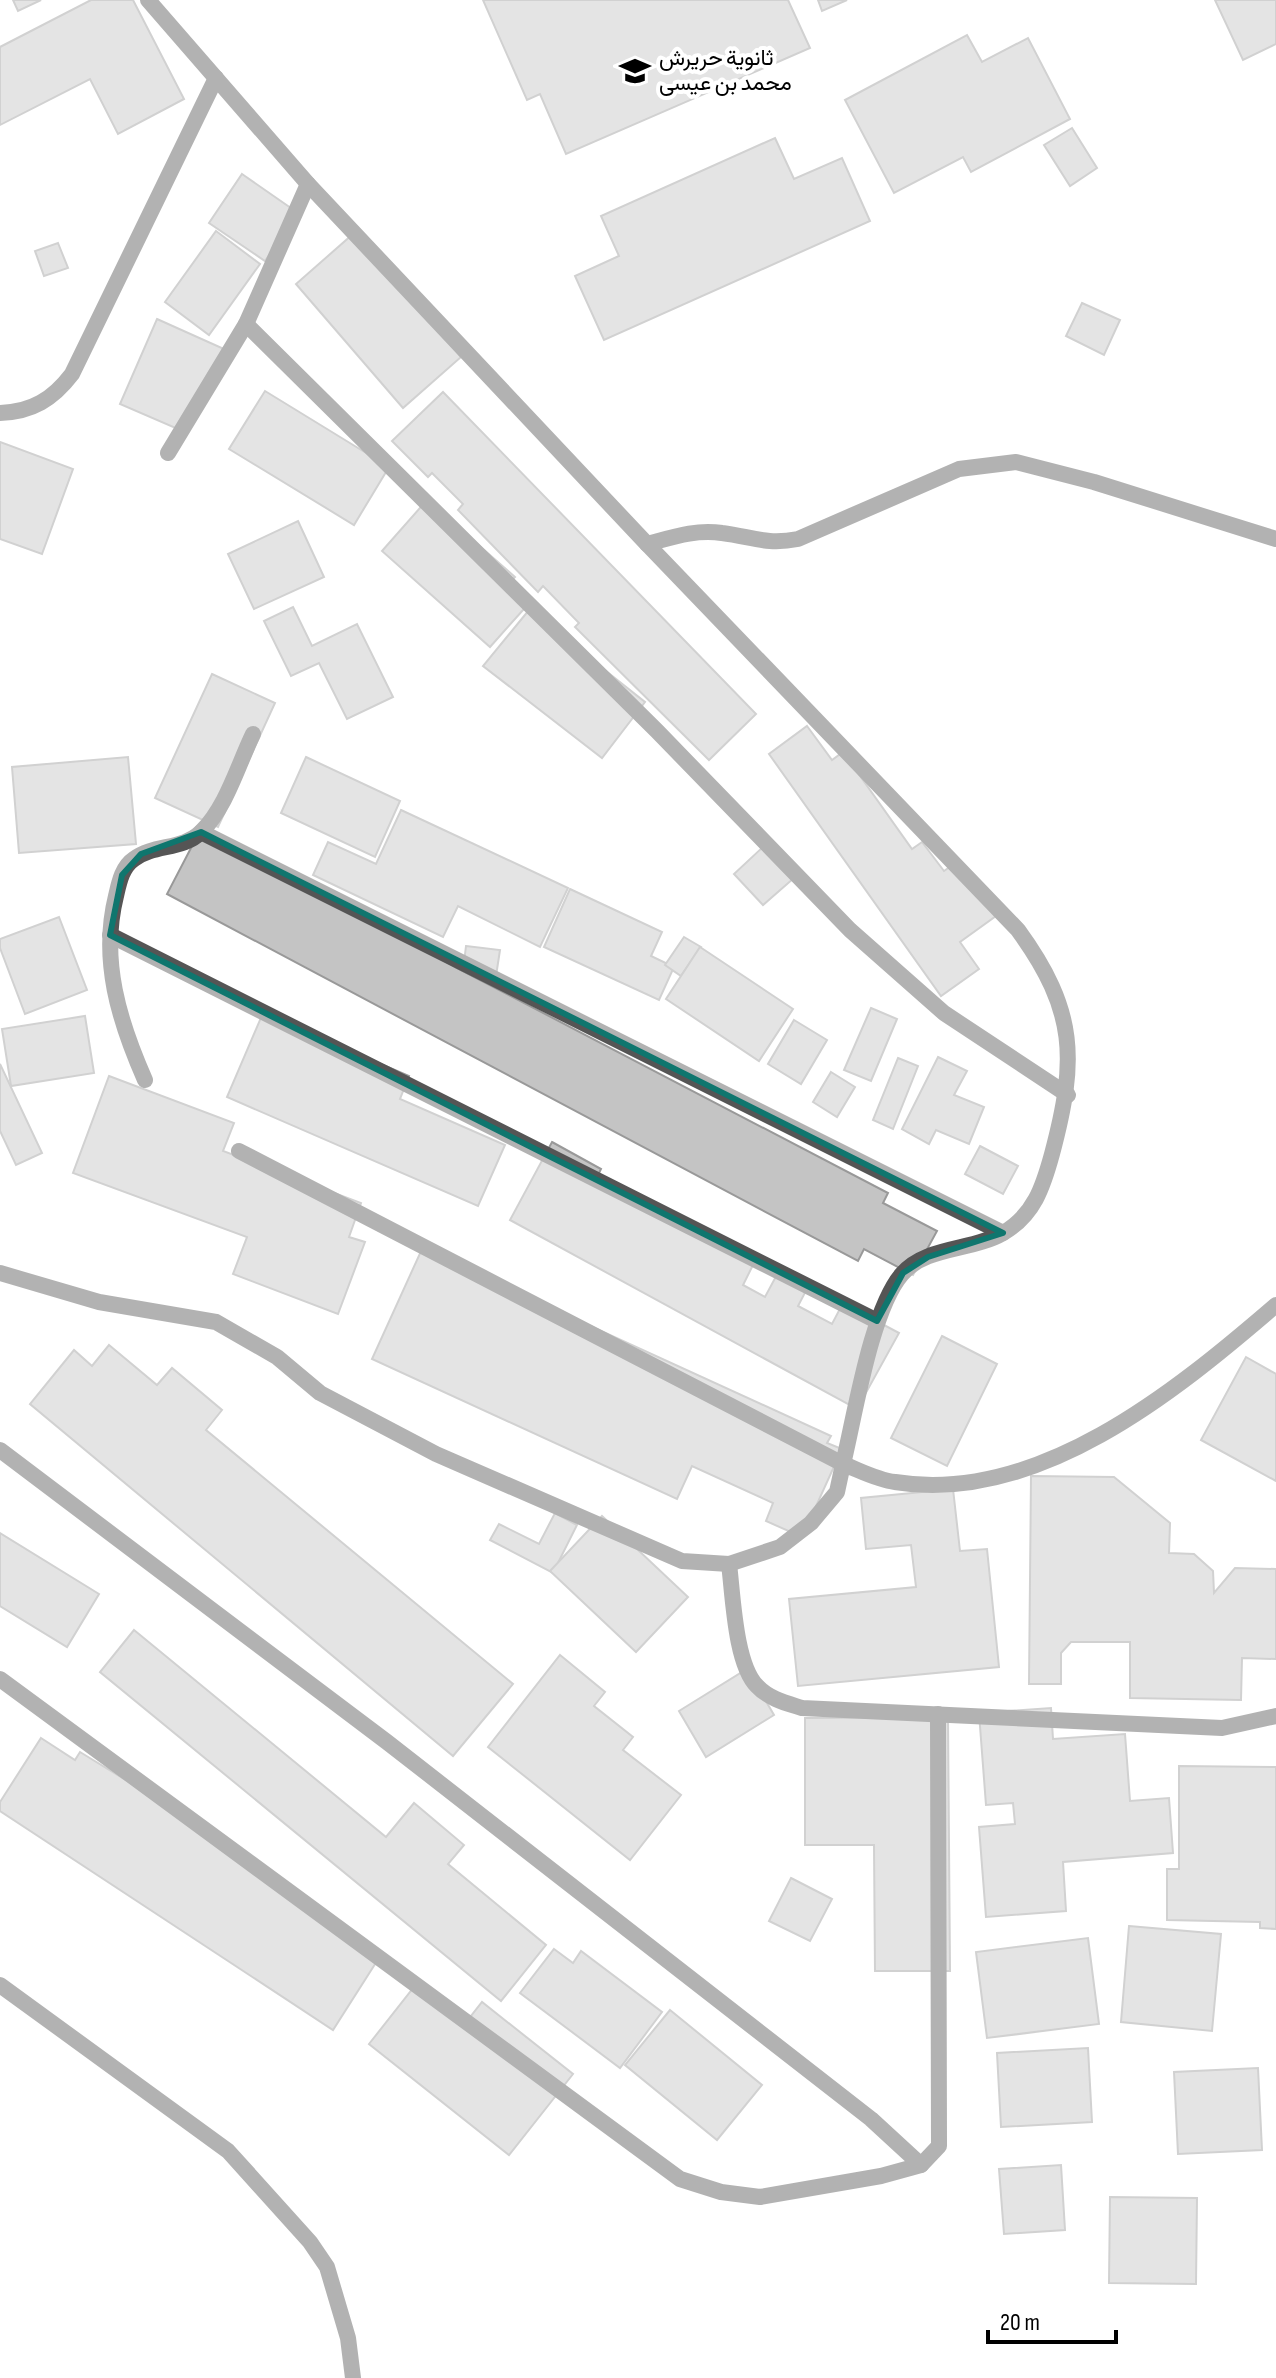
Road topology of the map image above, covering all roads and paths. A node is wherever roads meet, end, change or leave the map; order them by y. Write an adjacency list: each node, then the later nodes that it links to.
1 (148, 0): 2 (street)
2 (216, 78): 3 (street); 5 (street)
3 (308, 184): 4 (street); 8 (street)
4 (246, 324): 6 (street); 13 (street)
5 (0, 413)
6 (168, 453)
7 (1276, 539): 8 (street)
8 (647, 544): 13 (street)
9 (253, 734): 10 (street)
10 (201, 832): 11 (street); 15 (street)
11 (110, 935): 12 (street); 18 (street)
12 (145, 1080)
13 (1068, 1095): 15 (street)
14 (239, 1151): 20 (street)
15 (1003, 1233): 18 (street)
16 (0, 1273): 21 (street)
17 (1276, 1305): 20 (street)
18 (877, 1321): 20 (street)
19 (0, 1450): 26 (street)
20 (843, 1464): 21 (street)
21 (729, 1564): 23 (street)
22 (0, 1679): 26 (street)
23 (938, 1714): 24 (street); 26 (street)
24 (1276, 1716)
25 (0, 1985): 27 (street)
26 (921, 2165)
27 (353, 2378)

